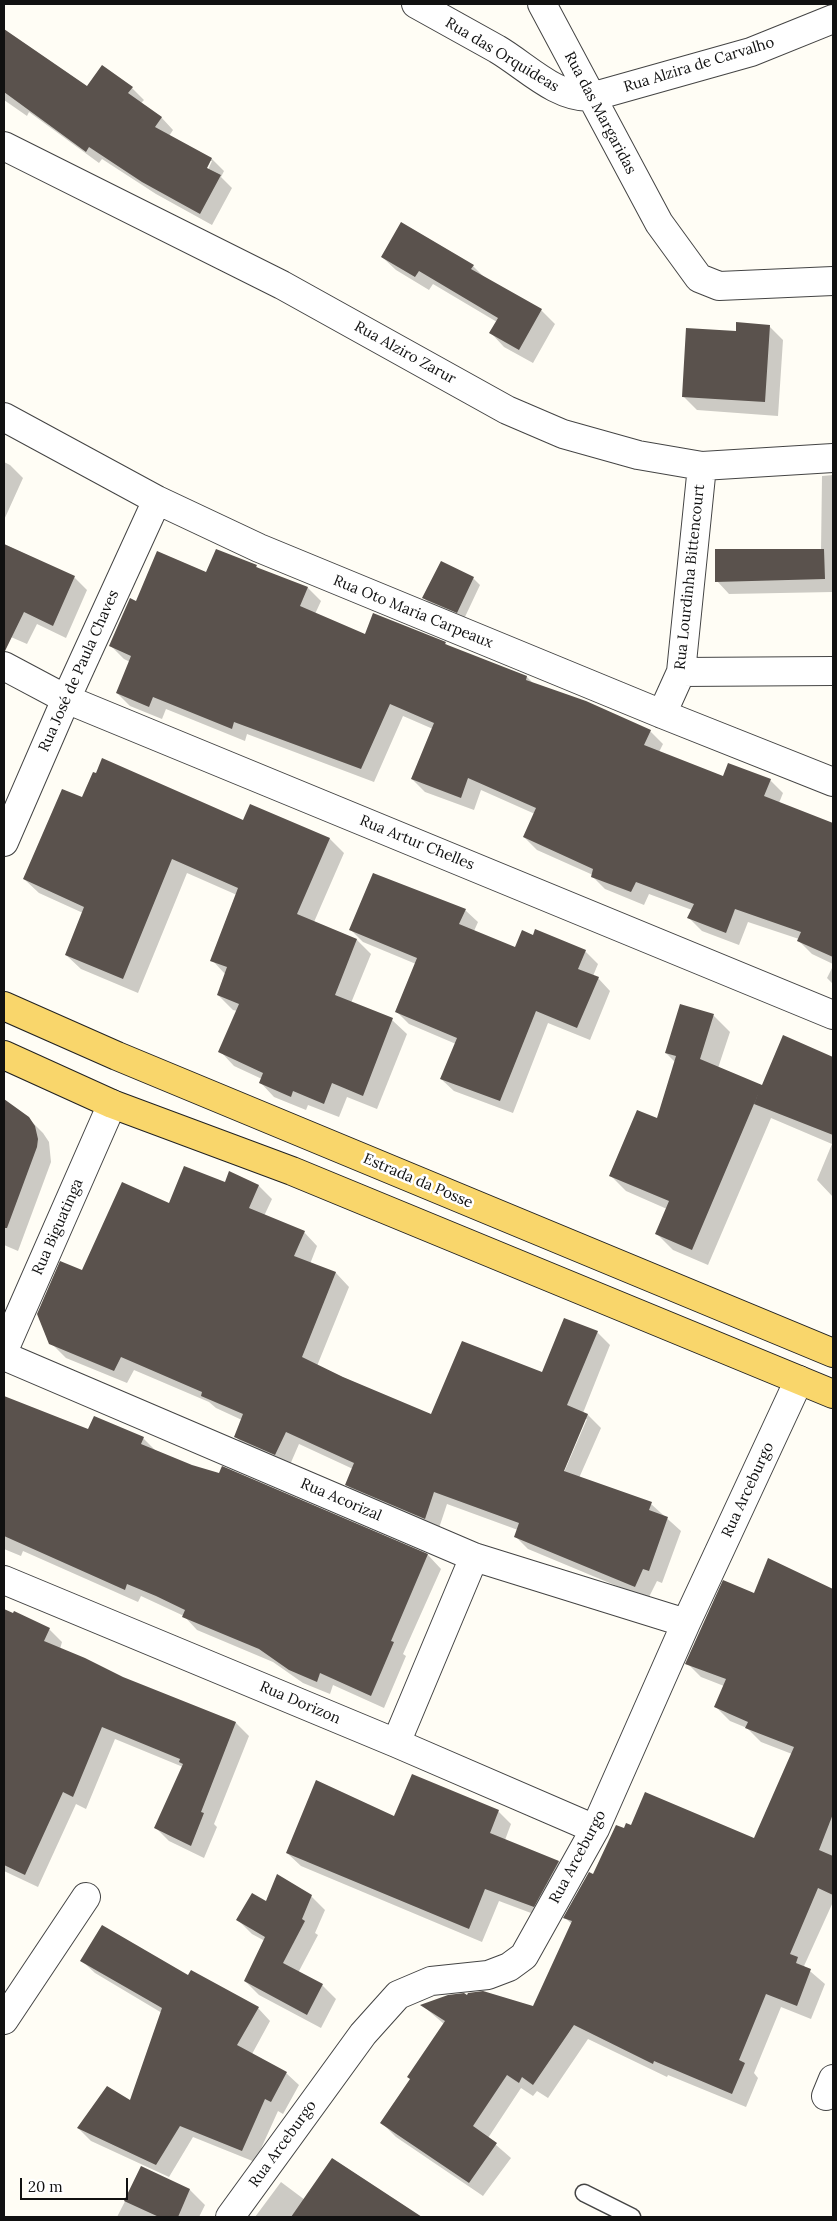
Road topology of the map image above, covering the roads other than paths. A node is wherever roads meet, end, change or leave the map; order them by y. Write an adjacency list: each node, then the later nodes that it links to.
1 (416, 4): 4 (street, Rua das Orquideas)
2 (542, 4): 4 (street, Rua das Margaridas)
3 (833, 20): 4 (street, Rua Alzira de Carvalho)
4 (591, 98): 6 (street, Rua das Margaridas)
5 (4, 146): 9 (street, Rua Alziro Zarur)
6 (833, 281)
7 (4, 417): 10 (street, Rua Oto Maria Carpeaux)
8 (833, 458): 9 (street, Rua Alziro Zarur)
9 (702, 466): 13 (street, Rua Lourdinha Bittencourt)
10 (157, 500): 14 (street, Rua José de Paula Chaves); 15 (street, Rua Oto Maria Carpeaux)
11 (4, 666): 14 (street, Rua Artur Chelles)
12 (833, 671): 13 (street)
13 (681, 672): 15 (street, Rua Lourdinha Bittencourt)
14 (66, 698): 17 (street, Rua José de Paula Chaves); 19 (street, Rua Artur Chelles)
15 (662, 714): 16 (street, Rua Oto Maria Carpeaux)
16 (833, 782)
17 (4, 842)
18 (4, 1006): 23 (main road, Estrada da Posse)
19 (833, 1015)
20 (4, 1055): 21 (main road)
21 (112, 1104): 22 (street, Rua Biguatinga); 25 (main road)
22 (4, 1350)
23 (833, 1353)
24 (4, 1356): 27 (street, Rua Acorizal)
25 (799, 1380): 26 (main road); 29 (street, Rua Arceburgo)
26 (833, 1394)
27 (474, 1556): 29 (street, Rua Acorizal); 30 (street)
28 (4, 1580): 30 (street, Rua Dorizon)
29 (686, 1623): 31 (street, Rua Arceburgo)
30 (396, 1743): 31 (street, Rua Dorizon)
31 (595, 1829): 35 (street, Rua Arceburgo)
32 (86, 1898): 33 (street)
33 (4, 2019)
34 (584, 2193): 36 (lane)
35 (230, 2217)
36 (632, 2217)

